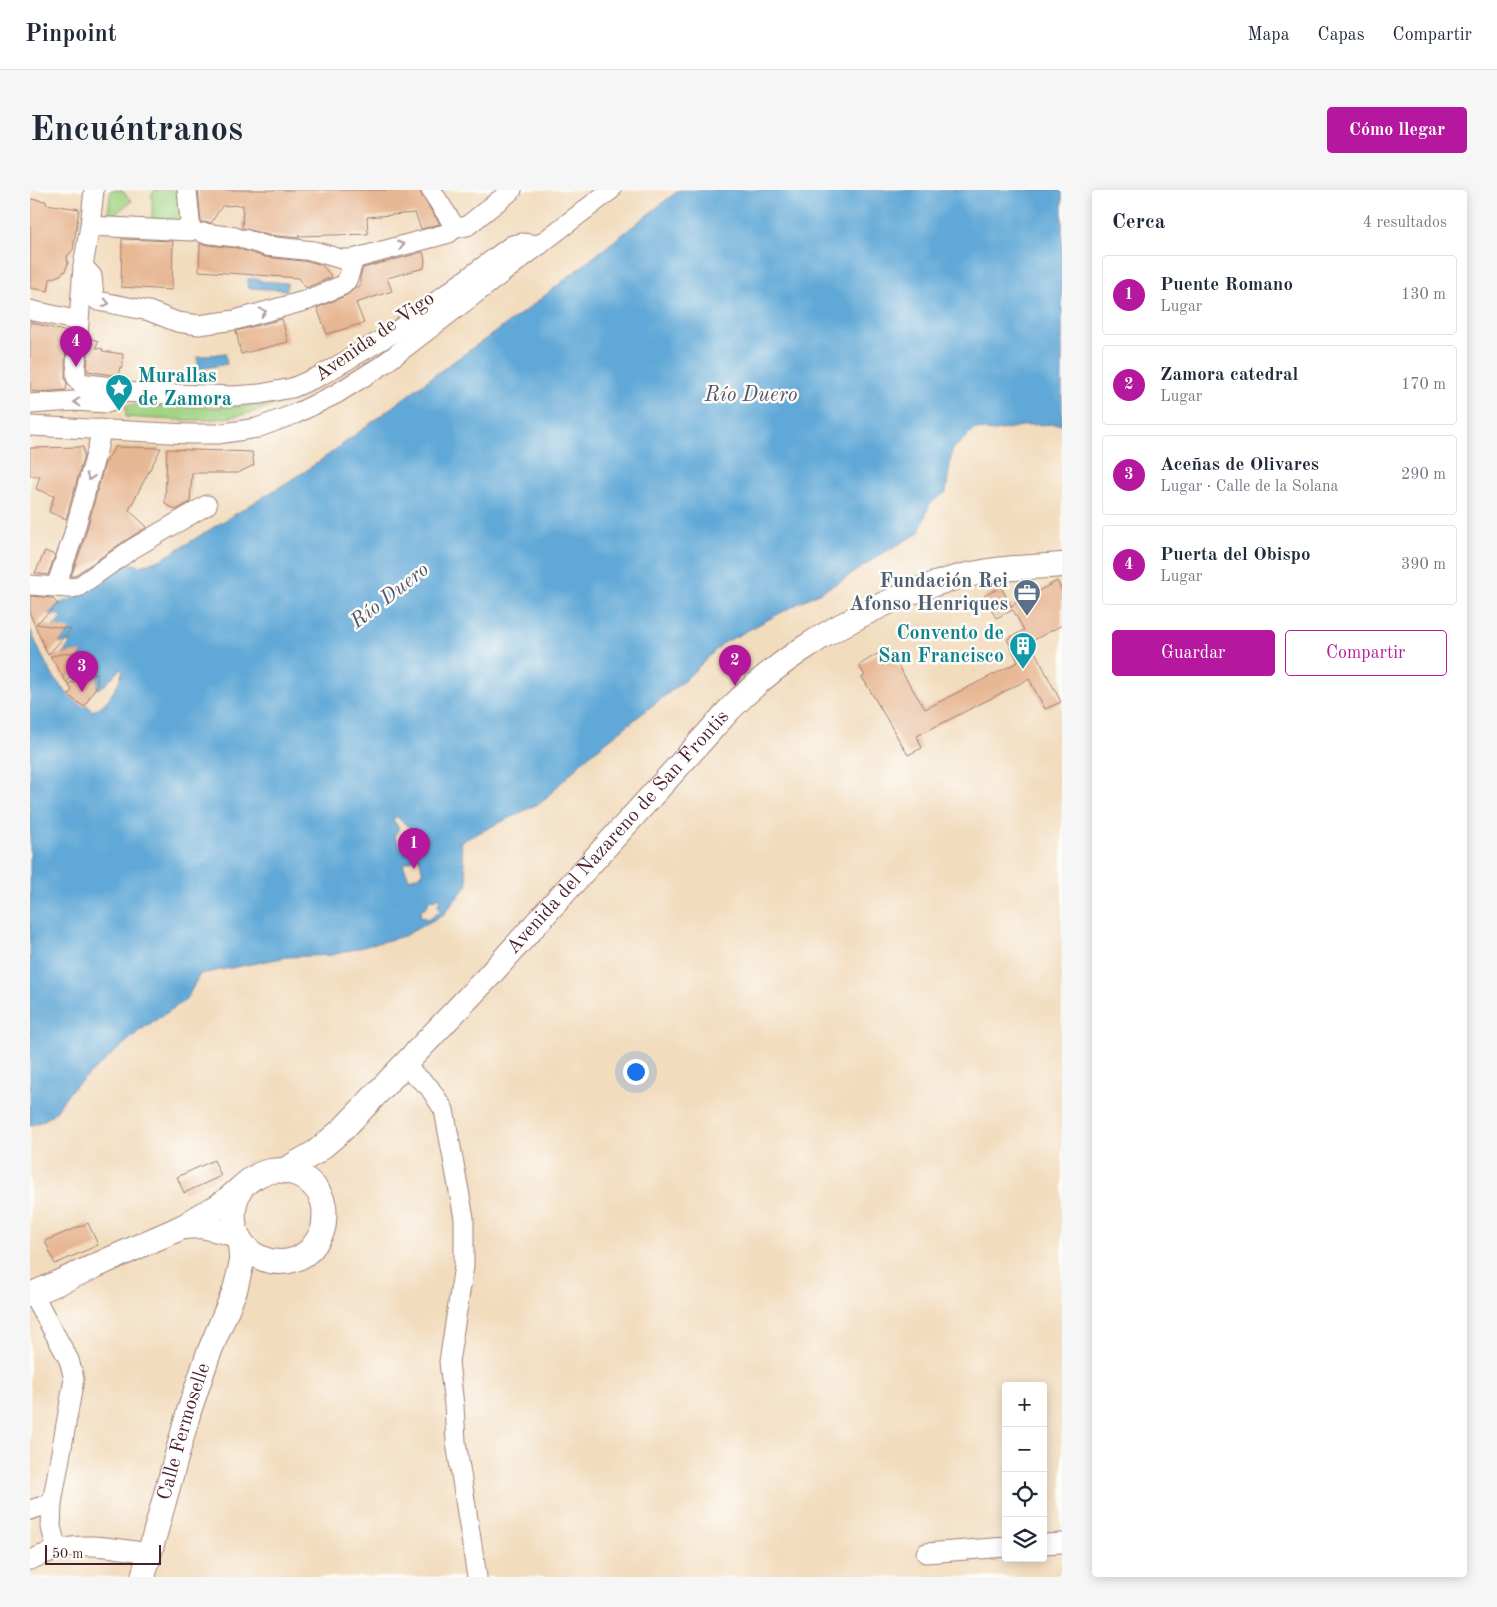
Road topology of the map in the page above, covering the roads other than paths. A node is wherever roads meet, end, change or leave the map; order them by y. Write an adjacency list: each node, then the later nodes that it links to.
1 (94, 190): 6 (street)
2 (187, 190): 8 (street)
3 (431, 190): 7 (street)
4 (512, 190): 7 (street)
5 (611, 190): 9 (street, Avenida de Vigo)
6 (91, 218): 8 (street); 11 (street)
7 (453, 229): 10 (street, one-way to 7)
8 (196, 232): 10 (street)
9 (540, 244): 14 (street); 17 (street, Avenida de Vigo)
10 (355, 259): 11 (street, one-way to 10)
11 (84, 266): 13 (street)
12 (30, 310): 13 (street)
13 (79, 321): 14 (street)
14 (115, 392): 15 (street, one-way to 15)
15 (30, 404)
16 (30, 426): 17 (street, Avenida de Vigo)
17 (101, 429): 21 (street, one-way to 21)
18 (207, 505): 21 (street)
19 (1062, 565): 22 (main road, Avenida del Nazareno de San Frontis)
20 (30, 585): 21 (street)
21 (56, 586)
22 (403, 1065): 23 (main road, Avenida del Nazareno de San Frontis); 42 (street)
23 (333, 1138): 24 (main road, Avenida del Nazareno de San Frontis); 26 (main road, Avenida del Nazareno de San Frontis)
24 (285, 1170): 25 (main road); 26 (main road)
25 (242, 1186): 27 (main road); 28 (main road)
26 (323, 1200): 29 (main road)
27 (182, 1227): 28 (main road); 31 (main road)
28 (238, 1238): 29 (main road); 30 (main road, Calle Fermoselle)
29 (279, 1262): 30 (main road)
30 (235, 1290): 38 (main road, Calle Fermoselle)
31 (31, 1295): 32 (street)
32 (52, 1503): 33 (street); 37 (street)
33 (30, 1510)
34 (1062, 1543): 35 (street)
35 (1047, 1544)
36 (1002, 1547): 39 (street)
37 (57, 1550): 38 (street); 40 (street)
38 (149, 1553): 41 (main road, Calle Fermoselle)
39 (926, 1553)
40 (30, 1560)
41 (142, 1577)
42 (477, 1577)

